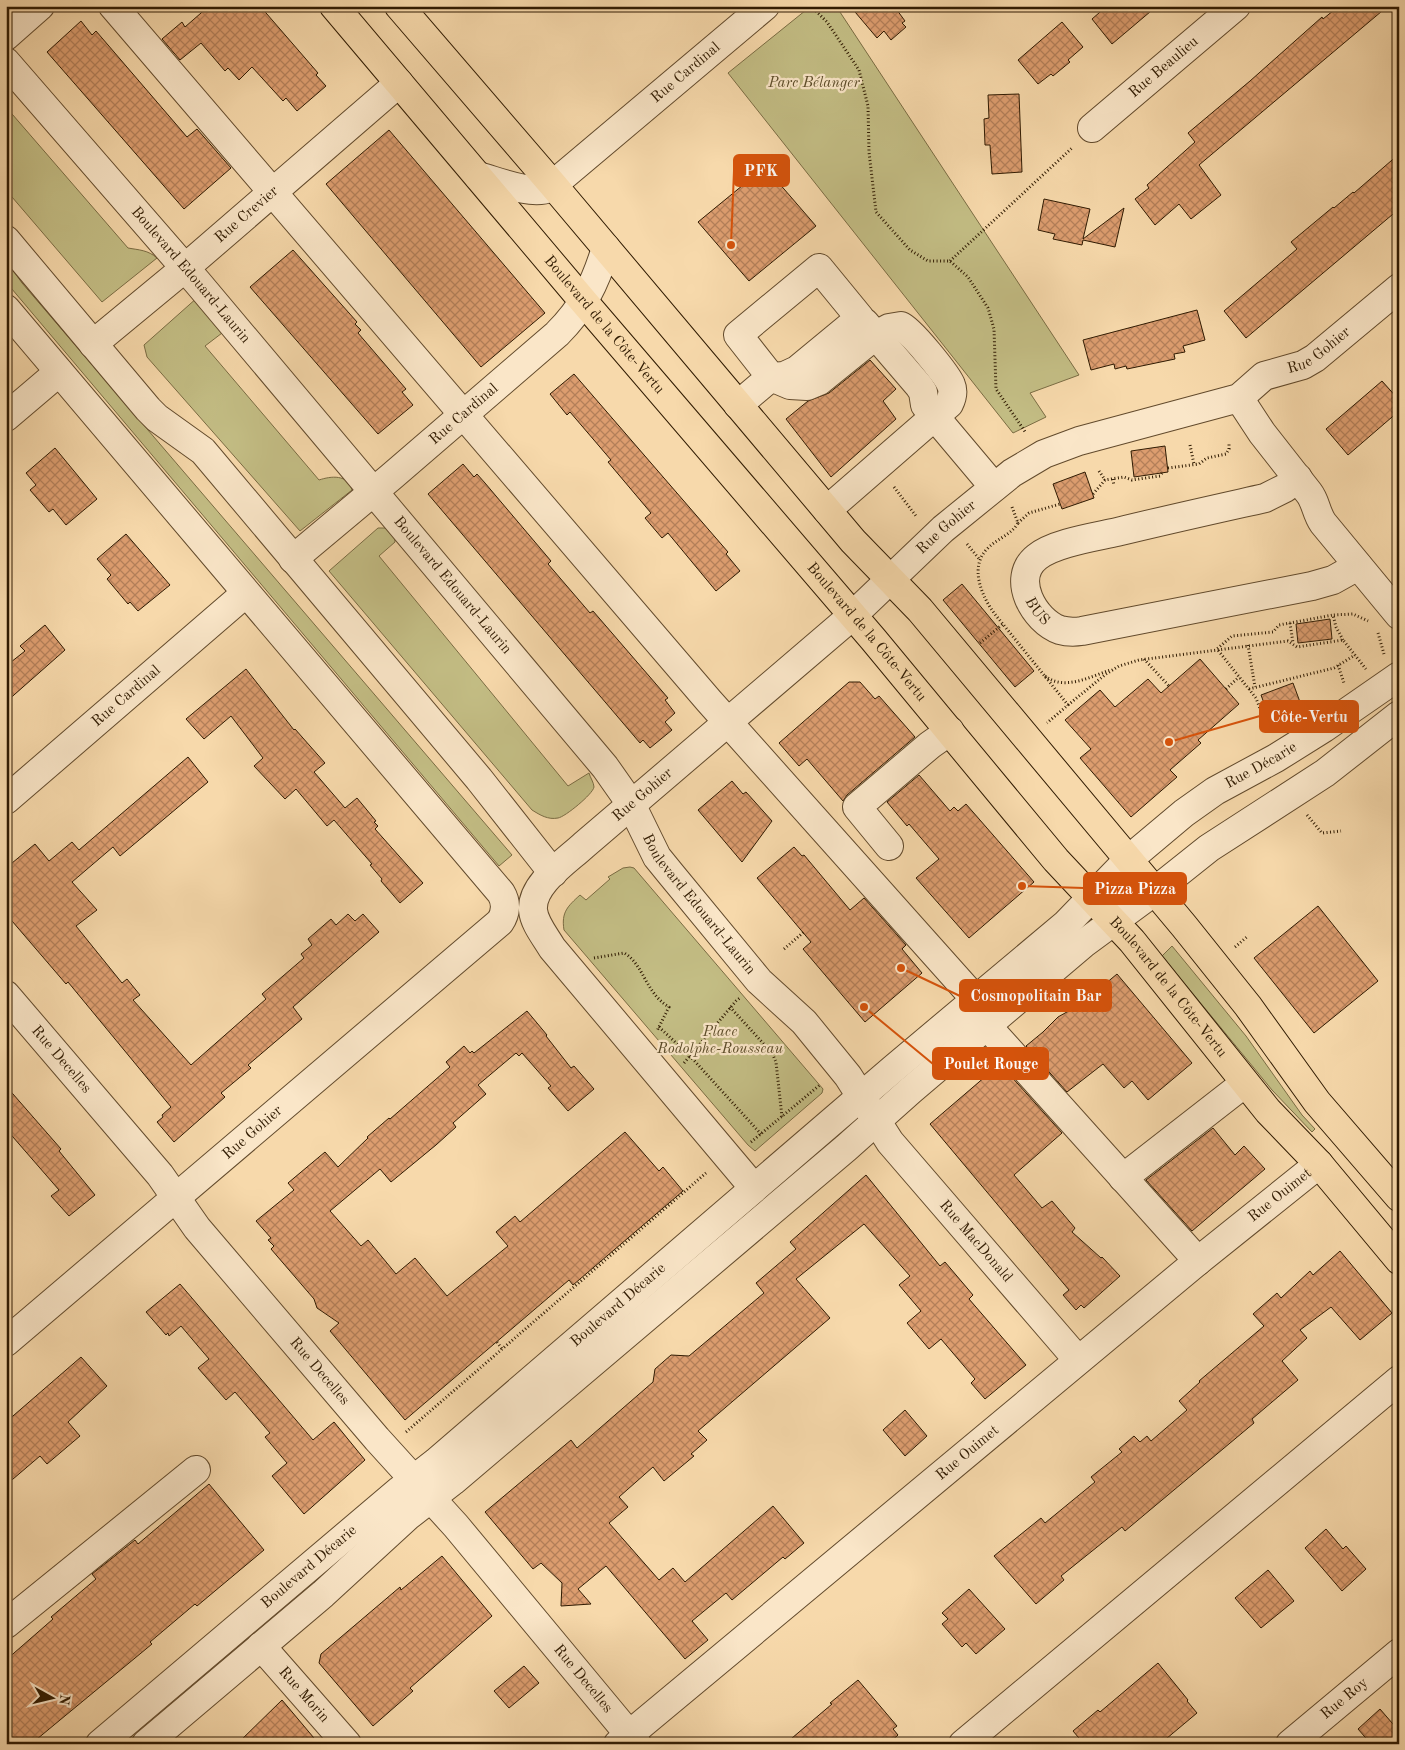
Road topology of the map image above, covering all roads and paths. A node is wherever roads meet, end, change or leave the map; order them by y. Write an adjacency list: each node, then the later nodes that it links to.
1 (40, 6): 8 (street)
2 (114, 6): 15 (street)
3 (334, 6): 10 (main road, Boulevard de la Côte-Vertu)
4 (399, 6): 14 (main road)
5 (765, 6): 14 (street, Rue Cardinal)
6 (810, 6): 18 (path)
7 (1236, 6): 11 (street, Rue Beaulieu)
8 (6, 36)
9 (6, 62): 19 (street, Boulevard Edouard-Laurin)
10 (399, 82): 13 (main road, Boulevard de la Côte-Vertu); 15 (street, Rue Crevier)
11 (1092, 128)
12 (1072, 148): 18 (path)
13 (478, 176): 14 (street); 21 (main road, Boulevard de la Côte-Vertu)
14 (553, 185): 17 (main road)
15 (272, 192): 19 (street, Rue Crevier); 30 (street)
16 (6, 240): 24 (street)
17 (606, 248): 21 (street, Rue Cardinal); 28 (main road)
18 (950, 261): 32 (path)
19 (185, 268): 24 (street, Rue Crevier); 45 (street, Boulevard Edouard-Laurin)
20 (1399, 288): 27 (street, Rue Gohier)
21 (584, 302): 30 (street, Rue Cardinal); 59 (main road, Boulevard de la Côte-Vertu)
22 (6, 309): 25 (street)
23 (868, 327): 26 (street); 26 (street); 29 (street)
24 (93, 344): 52 (street)
25 (59, 372): 31 (street); 56 (street)
26 (771, 377): 28 (street)
27 (1239, 398): 39 (street); 43 (street, Rue Gohier)
28 (738, 405): 47 (main road)
29 (930, 411): 43 (street); 47 (street)
30 (463, 416): 45 (street, Rue Cardinal); 84 (street)
31 (6, 417)
32 (1026, 433)
33 (1229, 442): 35 (path)
34 (1190, 445): 35 (path)
35 (1194, 464): 36 (path)
36 (1168, 468)
37 (1099, 471): 41 (path)
38 (1162, 473): 40 (path)
39 (1298, 478): 54 (street); 54 (street, BUS)
40 (1113, 479): 41 (path); 42 (path)
41 (1105, 480): 46 (path)
42 (1114, 486)
43 (994, 487): 55 (street, Rue Gohier)
44 (896, 490): 49 (path)
45 (374, 492): 52 (street, Rue Cardinal); 88 (street, Boulevard Edouard-Laurin)
46 (1093, 494)
47 (822, 504): 55 (main road)
48 (1060, 504): 50 (path)
49 (916, 516)
50 (1018, 523)
51 (967, 544): 53 (path)
52 (293, 559): 93 (street)
53 (980, 560)
54 (1358, 566): 57 (street)
55 (889, 579): 59 (street, Rue Gohier); 92 (main road)
56 (246, 593): 87 (street, Rue Cardinal); 125 (street, Rue Gohier)
57 (1399, 614)
58 (1333, 615): 60 (path); 61 (path); 64 (path)
59 (852, 616): 84 (street, Rue Gohier); 86 (main road, Boulevard de la Côte-Vertu)
60 (1370, 622)
61 (1290, 623): 66 (path); 68 (path)
62 (1002, 624): 65 (path)
63 (1375, 628): 73 (path)
64 (1343, 640): 66 (path); 69 (path)
65 (979, 644)
66 (1293, 644): 67 (path)
67 (1248, 645): 68 (path); 79 (path)
68 (1217, 649): 70 (path); 76 (path)
69 (1355, 655): 71 (path); 75 (path)
70 (1144, 659): 72 (path); 78 (path)
71 (1338, 665): 77 (path); 79 (path)
72 (1119, 666): 74 (path); 82 (path)
73 (1392, 668): 92 (street, Rue Décarie)
74 (1041, 672)
75 (1370, 673)
76 (1239, 677): 80 (path); 81 (path)
77 (1345, 683)
78 (1169, 686)
79 (1255, 688): 81 (path)
80 (1226, 689)
81 (1249, 689): 85 (path)
82 (1068, 705)
83 (1399, 715): 94 (street)
84 (728, 723): 88 (street, Rue Gohier); 106 (street)
85 (1266, 724)
86 (950, 731): 91 (street); 95 (main road, Boulevard de la Côte-Vertu)
87 (6, 800)
88 (631, 804): 93 (street, Rue Gohier); 115 (street, Boulevard Edouard-Laurin)
89 (1305, 813): 90 (path)
90 (1341, 831)
91 (888, 846)
92 (1128, 860): 94 (main road); 95 (street, Boulevard Décarie)
93 (553, 873): 123 (street)
94 (1155, 891): 96 (street, Boulevard Décarie); 124 (main road)
95 (1092, 896): 96 (main road, Boulevard de la Côte-Vertu); 106 (street, Boulevard Décarie)
96 (1114, 922): 108 (street, Boulevard Décarie); 114 (main road, Boulevard de la Côte-Vertu)
97 (805, 931): 100 (path)
98 (1248, 936): 99 (path)
99 (1240, 943)
100 (784, 949)
101 (588, 960): 109 (path)
102 (1399, 972): 103 (path)
103 (1394, 976)
104 (6, 995): 125 (street, Rue Decelles)
105 (743, 996): 107 (path)
106 (976, 1000): 115 (street, Boulevard Décarie)
107 (730, 1008): 111 (path); 116 (path)
108 (987, 1026): 117 (street, Boulevard Décarie); 122 (street)
109 (660, 1027): 110 (path); 111 (path)
110 (655, 1036)
111 (690, 1056): 112 (path); 118 (path)
112 (680, 1067)
113 (823, 1082): 116 (path)
114 (1245, 1084): 120 (main road, Boulevard de la Côte-Vertu); 122 (street)
115 (862, 1096): 117 (street, Boulevard Edouard-Laurin); 123 (street, Boulevard Décarie)
116 (782, 1117): 118 (path)
117 (877, 1121): 131 (street, Rue MacDonald); 136 (street, Boulevard Décarie)
118 (761, 1134): 119 (path)
119 (748, 1145)
120 (1319, 1164): 126 (main road, Boulevard de la Côte-Vertu); 127 (street, Rue Ouimet)
121 (712, 1168): 130 (path)
122 (1123, 1178): 127 (street)
123 (754, 1188): 135 (street, Boulevard Décarie)
124 (1399, 1197)
125 (176, 1198): 128 (street, Rue Gohier); 135 (street, Rue Decelles)
126 (1399, 1260)
127 (1198, 1261): 131 (street, Rue Ouimet)
128 (6, 1342)
129 (496, 1342): 130 (path)
130 (502, 1349): 133 (path)
131 (1078, 1360): 140 (street, Rue Ouimet)
132 (1399, 1380): 144 (street)
133 (404, 1434)
134 (196, 1470): 137 (street)
135 (413, 1479): 136 (street, Rue Decelles); 141 (street, Boulevard Décarie)
136 (431, 1499): 138 (street, Boulevard Décarie); 140 (street, Rue Decelles)
137 (6, 1624)
138 (261, 1646): 142 (street, Boulevard Décarie); 143 (street, Rue Morin)
139 (1399, 1653): 145 (street, Rue Roy)
140 (628, 1740)
141 (100, 1744)
142 (146, 1744)
143 (347, 1744)
144 (963, 1744)
145 (1290, 1744)

